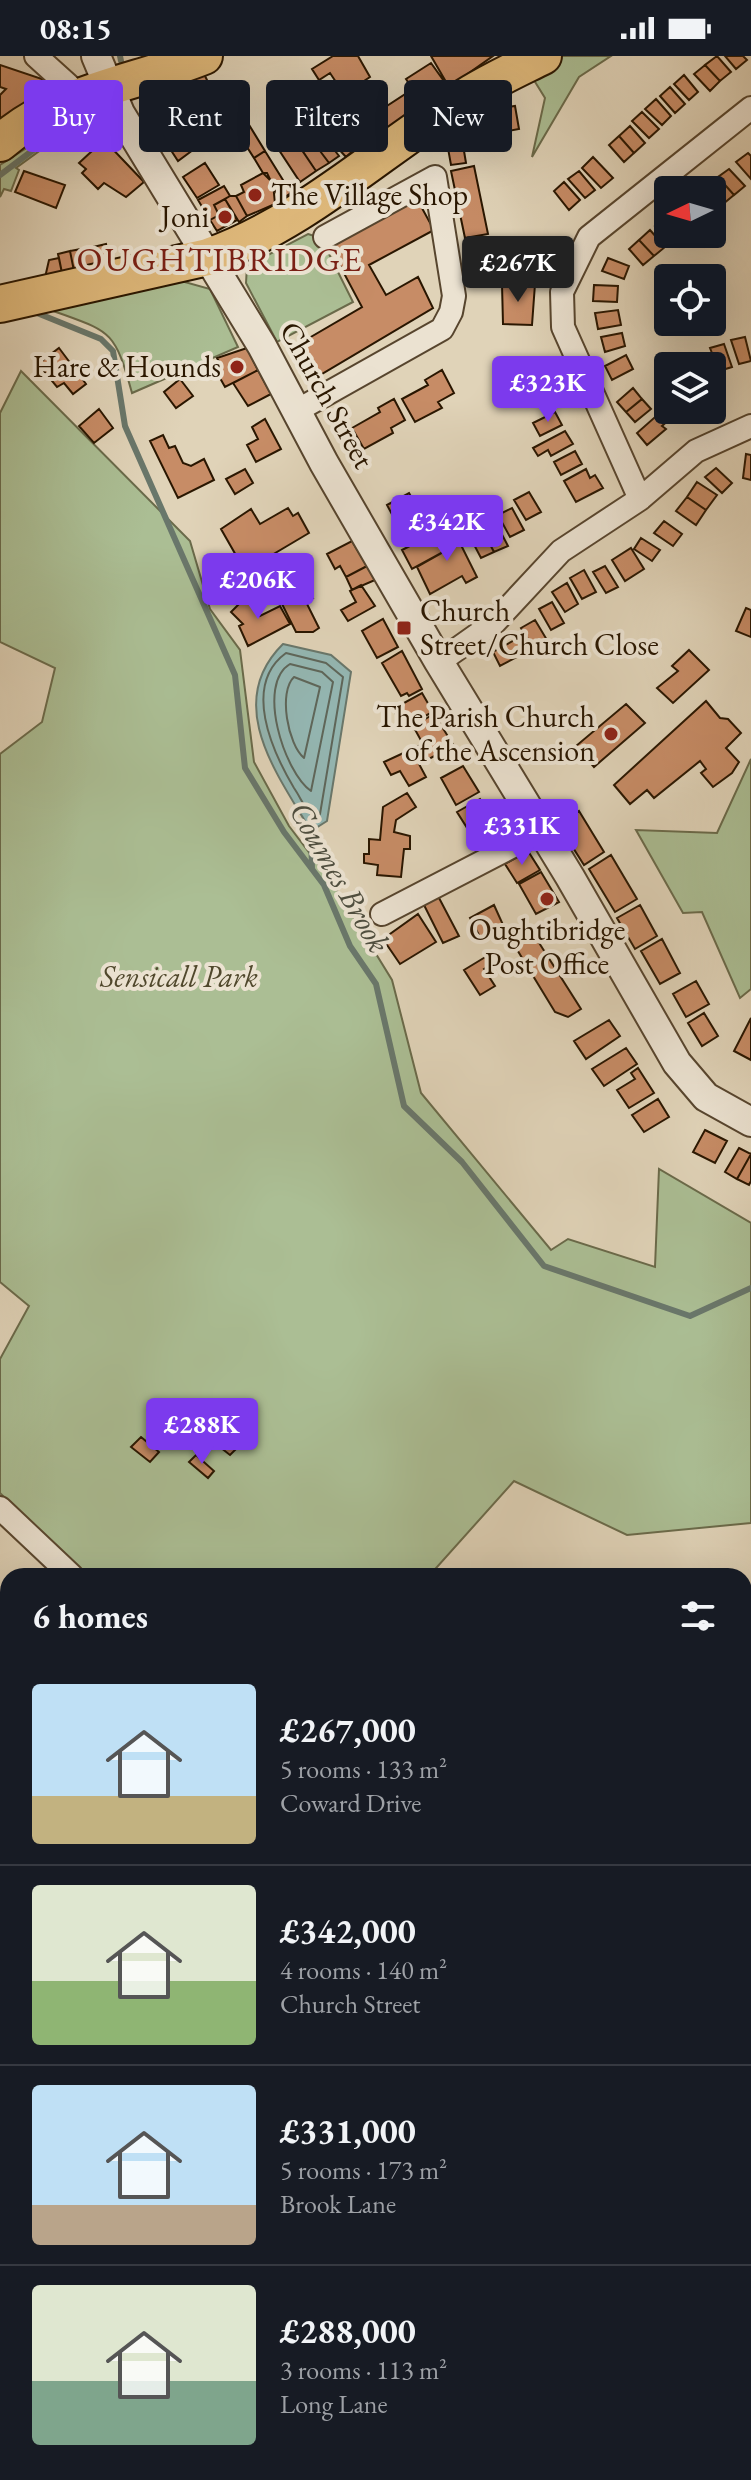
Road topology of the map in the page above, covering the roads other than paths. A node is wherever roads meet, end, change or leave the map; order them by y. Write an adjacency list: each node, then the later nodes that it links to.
1 (36, 56): 5 (street)
2 (204, 56): 4 (main road)
3 (543, 56): 10 (main road)
4 (101, 66): 10 (street, Church Street)
5 (62, 80)
6 (751, 108): 14 (street)
7 (24, 128): 8 (main road)
8 (0, 143)
9 (325, 237): 12 (street)
10 (208, 257): 11 (main road); 12 (street, Church Street)
11 (0, 304)
12 (298, 410): 15 (street, Church Street)
13 (751, 426): 14 (street)
14 (640, 499): 15 (street)
15 (439, 662): 16 (street, Church Street)
16 (542, 831): 17 (street); 18 (street, Church Street)
17 (382, 914)
18 (751, 1122)
19 (0, 1508): 20 (street)
20 (64, 1568)

